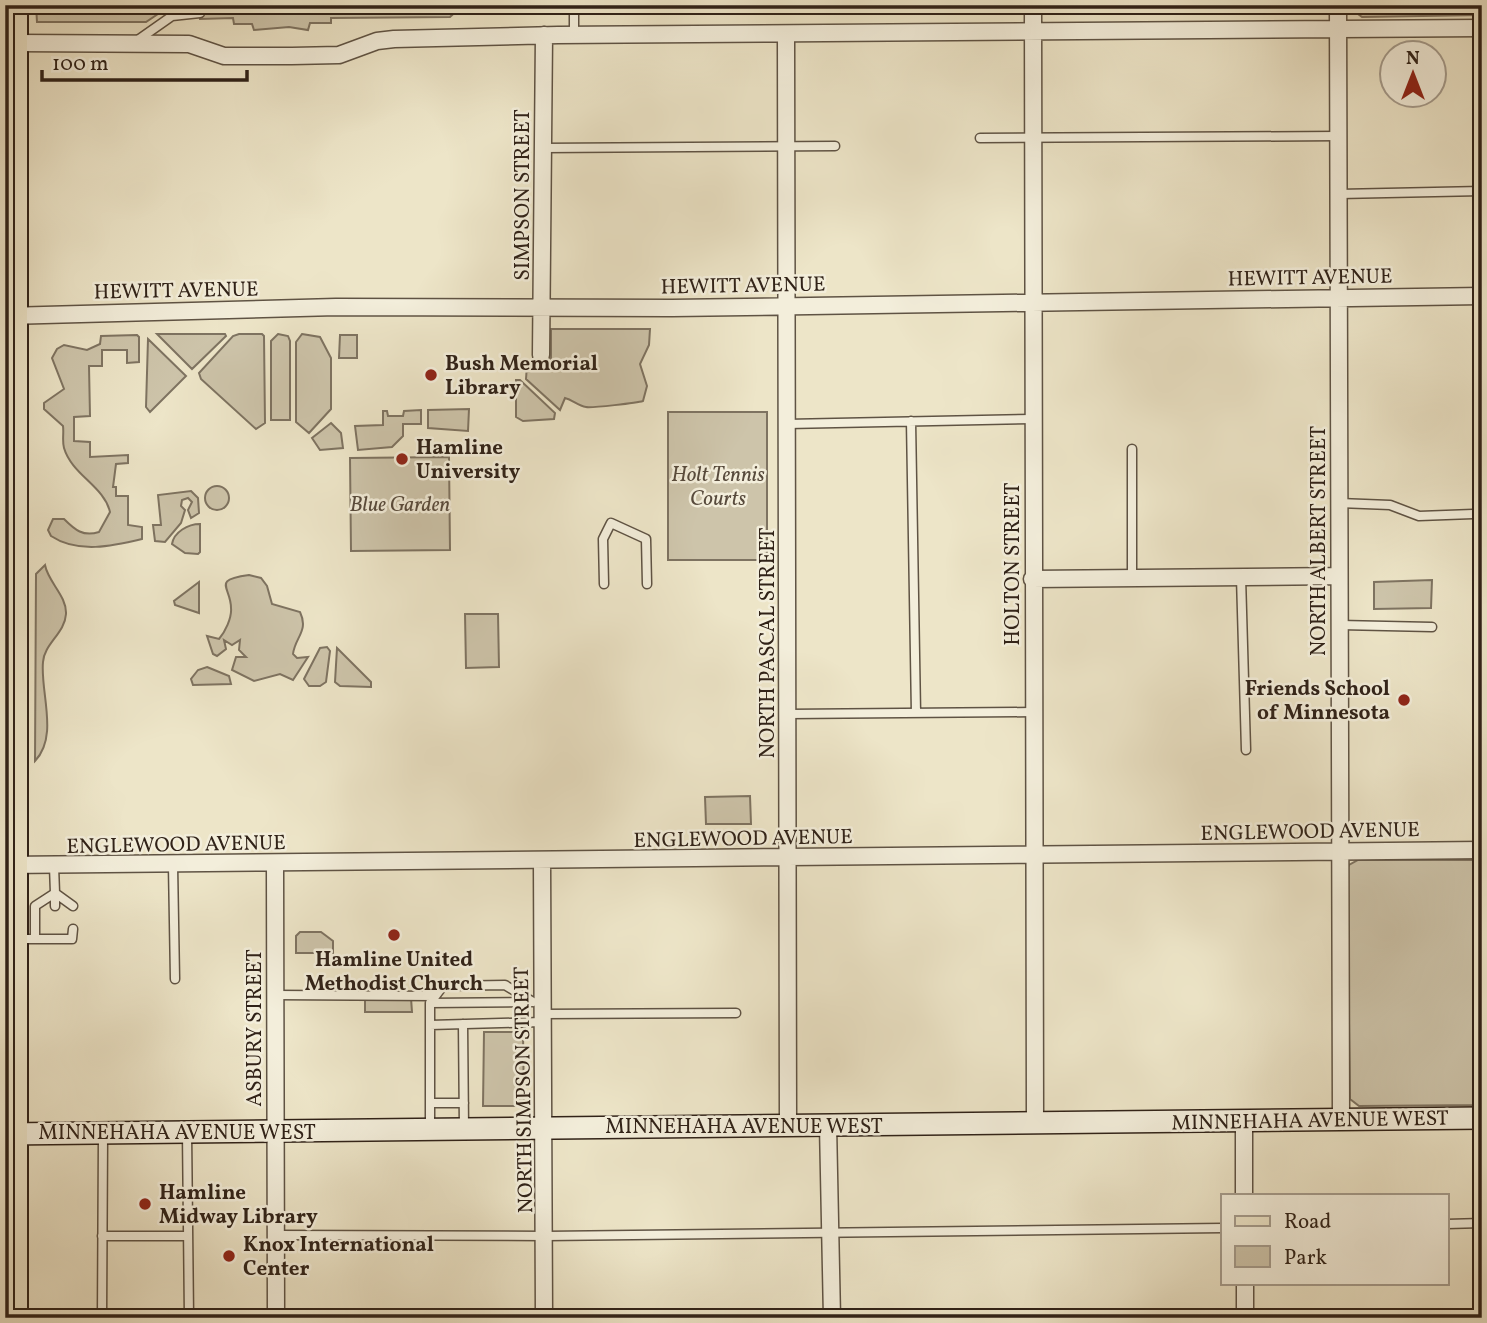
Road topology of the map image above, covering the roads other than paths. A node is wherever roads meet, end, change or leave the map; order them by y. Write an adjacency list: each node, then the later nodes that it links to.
1 (15, 5): 13 (main road)
2 (574, 5): 9 (lane)
3 (1033, 5): 8 (street, HOLTON STREET)
4 (1338, 5): 7 (street, NORTH ALBERT STREET)
5 (200, 13): 12 (lane)
6 (1482, 28): 7 (street)
7 (1338, 31): 8 (street); 16 (street, NORTH ALBERT STREET)
8 (1032, 33): 10 (street); 18 (street, HOLTON STREET)
9 (574, 35): 10 (street); 11 (street)
10 (786, 35): 19 (street, NORTH PASCAL STREET)
11 (544, 36): 12 (street); 21 (street, SIMPSON STREET)
12 (135, 42): 13 (street)
13 (16, 43): 15 (main road)
14 (5, 75): 15 (street)
15 (15, 107): 29 (main road)
16 (1339, 136): 18 (lane); 23 (street, NORTH ALBERT STREET)
17 (980, 138): 18 (lane)
18 (1033, 138): 26 (street, HOLTON STREET)
19 (786, 145): 20 (lane); 21 (lane); 27 (street, NORTH PASCAL STREET)
20 (835, 146)
21 (543, 148): 28 (street, SIMPSON STREET)
22 (1482, 191): 23 (lane)
23 (1339, 194): 25 (street, NORTH ALBERT STREET)
24 (1482, 296): 25 (street, HEWITT AVENUE)
25 (1339, 297): 26 (street, HEWITT AVENUE); 35 (street, NORTH ALBERT STREET)
26 (1034, 302): 27 (street, HEWITT AVENUE); 31 (street, HOLTON STREET)
27 (786, 306): 28 (street, HEWITT AVENUE); 33 (street, NORTH PASCAL STREET)
28 (541, 308): 29 (street, HEWITT AVENUE); 30 (street, SIMPSON STREET)
29 (10, 316): 56 (main road)
30 (541, 355)
31 (1033, 419): 32 (lane); 40 (street, HOLTON STREET)
32 (911, 421): 33 (lane); 46 (lane)
33 (787, 424): 47 (street, NORTH PASCAL STREET)
34 (1132, 450): 39 (lane)
35 (1339, 503): 36 (lane); 37 (street, NORTH ALBERT STREET)
36 (1473, 514)
37 (1339, 576): 38 (street); 43 (street, NORTH ALBERT STREET)
38 (1241, 577): 39 (street); 48 (lane)
39 (1132, 578): 40 (street)
40 (1032, 579): 45 (street, HOLTON STREET)
41 (604, 584): 42 (lane)
42 (646, 584)
43 (1340, 625): 44 (lane); 50 (street, NORTH ALBERT STREET)
44 (1432, 627)
45 (1033, 712): 46 (lane); 51 (street, HOLTON STREET)
46 (916, 713): 47 (lane)
47 (788, 714): 52 (street, NORTH PASCAL STREET)
48 (1246, 750)
49 (1482, 850): 50 (street, ENGLEWOOD AVENUE)
50 (1339, 852): 51 (street, ENGLEWOOD AVENUE); 74 (street, NORTH ALBERT STREET)
51 (1035, 856): 52 (street, ENGLEWOOD AVENUE); 77 (street, HOLTON STREET)
52 (789, 859): 53 (street, ENGLEWOOD AVENUE); 79 (street, NORTH PASCAL STREET)
53 (542, 861): 54 (street, ENGLEWOOD AVENUE); 68 (street, NORTH SIMPSON STREET)
54 (275, 864): 55 (street, ENGLEWOOD AVENUE); 66 (street, ASBURY STREET)
55 (173, 865): 57 (street, ENGLEWOOD AVENUE); 65 (lane)
56 (10, 866): 57 (street, ENGLEWOOD AVENUE); 63 (main road)
57 (54, 866): 58 (lane)
58 (55, 893): 59 (lane); 60 (lane); 63 (lane)
59 (55, 906)
60 (73, 906)
61 (55, 929): 64 (lane)
62 (73, 929): 64 (lane)
63 (25, 939): 64 (lane); 85 (main road)
64 (55, 939)
65 (175, 979)
66 (275, 995): 67 (lane); 83 (street, ASBURY STREET)
67 (432, 999): 68 (lane); 68 (lane); 70 (lane)
68 (540, 1010): 69 (lane); 71 (lane); 80 (street, NORTH SIMPSON STREET)
69 (736, 1013)
70 (430, 1024): 71 (lane); 72 (lane)
71 (463, 1024): 73 (lane)
72 (430, 1103): 73 (lane); 81 (lane)
73 (464, 1103): 82 (lane)
74 (1341, 1118): 75 (street, MINNEHAHA AVENUE WEST); 76 (street, MINNEHAHA AVENUE WEST)
75 (1482, 1118)
76 (1244, 1120): 77 (street, MINNEHAHA AVENUE WEST); 87 (street)
77 (1035, 1122): 78 (street, MINNEHAHA AVENUE WEST)
78 (828, 1125): 79 (street, MINNEHAHA AVENUE WEST); 91 (street)
79 (788, 1126): 80 (street, MINNEHAHA AVENUE WEST)
80 (543, 1128): 82 (street, MINNEHAHA AVENUE WEST); 95 (street, NORTH SIMPSON STREET)
81 (430, 1129): 82 (street, MINNEHAHA AVENUE WEST); 83 (street, MINNEHAHA AVENUE WEST)
82 (464, 1129)
83 (275, 1131): 84 (street, MINNEHAHA AVENUE WEST); 92 (street, ASBURY STREET)
84 (187, 1132): 86 (street, MINNEHAHA AVENUE WEST); 94 (lane)
85 (9, 1133): 86 (street, MINNEHAHA AVENUE WEST); 97 (main road)
86 (103, 1133): 93 (lane)
87 (1244, 1194)
88 (1482, 1223): 89 (lane)
89 (1448, 1224)
90 (1221, 1228): 91 (lane)
91 (831, 1231): 95 (lane); 102 (street)
92 (276, 1235): 95 (lane); 100 (street, ASBURY STREET)
93 (103, 1236): 94 (lane); 98 (lane)
94 (188, 1236): 99 (lane)
95 (546, 1236): 101 (street, NORTH SIMPSON STREET)
96 (1245, 1284): 103 (street)
97 (15, 1318)
98 (102, 1318)
99 (189, 1318)
100 (276, 1318)
101 (544, 1318)
102 (832, 1318)
103 (1245, 1318)

